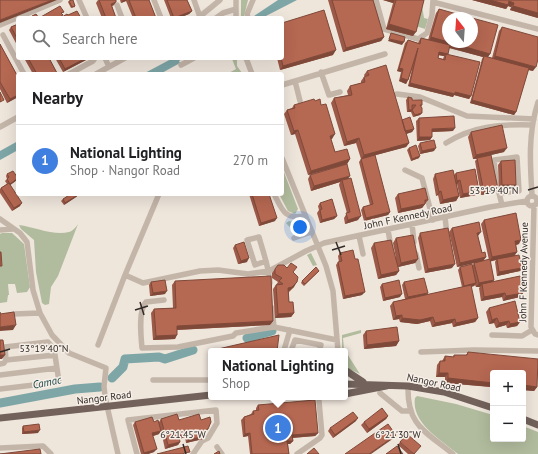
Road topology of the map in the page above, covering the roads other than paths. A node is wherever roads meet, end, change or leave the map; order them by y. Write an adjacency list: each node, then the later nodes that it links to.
1 (60, 0): 12 (street)
2 (79, 0): 13 (street)
3 (154, 0): 15 (street)
4 (194, 0): 16 (street)
5 (220, 0): 17 (street)
6 (236, 0): 11 (street)
7 (253, 0): 19 (street)
8 (376, 0): 9 (street)
9 (433, 1): 22 (street)
10 (117, 5): 14 (street)
11 (236, 13): 18 (street)
12 (22, 16)
13 (86, 16)
14 (121, 16)
15 (160, 16)
16 (199, 16)
17 (200, 16)
18 (218, 16)
19 (247, 16)
20 (16, 18): 21 (street)
21 (0, 25)
22 (538, 29)
23 (2, 35): 26 (street)
24 (385, 54): 38 (street)
25 (16, 60): 34 (street)
26 (16, 60)
27 (94, 60): 35 (street)
28 (107, 60): 33 (street)
29 (122, 60): 33 (street)
30 (190, 60): 32 (street)
31 (247, 60): 37 (street)
32 (181, 65)
33 (110, 67): 36 (street)
34 (23, 72)
35 (73, 72)
36 (100, 72)
37 (251, 72)
38 (322, 72): 39 (street); 41 (street)
39 (295, 80): 40 (street); 43 (street)
40 (284, 84)
41 (340, 92)
42 (396, 94): 46 (street)
43 (300, 101)
44 (538, 102): 46 (street)
45 (16, 118): 48 (street)
46 (534, 119): 47 (street)
47 (532, 125): 49 (street); 53 (street)
48 (0, 127)
49 (446, 143)
50 (284, 163): 60 (street)
51 (405, 170): 63 (street)
52 (499, 193): 52 (street); 58 (street)
53 (532, 195): 56 (street); 57 (street)
54 (158, 196): 79 (street)
55 (275, 196): 60 (street)
56 (538, 199): 59 (street)
57 (527, 201): 58 (street, John F Kennedy Road); 59 (street)
58 (502, 205): 61 (street, John F Kennedy Road)
59 (534, 205): 73 (street, John F Kennedy Avenue)
60 (304, 216): 68 (street)
61 (445, 218): 63 (street, John F Kennedy Road); 71 (street)
62 (0, 219): 65 (street)
63 (433, 220): 64 (street, John F Kennedy Road)
64 (412, 224): 67 (street, John F Kennedy Road); 77 (street)
65 (13, 229): 66 (street); 83 (street)
66 (0, 230)
67 (388, 230): 69 (street, John F Kennedy Road); 75 (street)
68 (311, 232): 70 (street); 72 (street)
69 (359, 236): 72 (street, John F Kennedy Road); 74 (street)
70 (294, 238)
71 (450, 245)
72 (317, 246): 78 (street, John F Kennedy Road); 90 (street)
73 (536, 250): 87 (street, John F Kennedy Avenue)
74 (363, 254)
75 (392, 254)
76 (266, 261): 76 (street); 78 (street)
77 (419, 268)
78 (269, 271): 79 (street, John F Kennedy Road); 80 (street)
79 (125, 275): 91 (street)
80 (271, 290)
81 (164, 300): 85 (street)
82 (272, 305): 85 (street)
83 (40, 312): 84 (street); 115 (street)
84 (14, 314)
85 (274, 327): 86 (street)
86 (290, 330): 90 (street); 92 (street)
87 (532, 330): 88 (street); 89 (street, John F Kennedy Avenue)
88 (492, 335)
89 (538, 335)
90 (337, 340): 95 (street)
91 (98, 345)
92 (287, 348)
93 (289, 348): 94 (street)
94 (320, 348)
95 (338, 348)
96 (538, 351): 97 (street)
97 (421, 352)
98 (55, 355): 99 (street); 99 (street); 101 (street)
99 (6, 360): 100 (street)
100 (0, 364)
101 (57, 368): 103 (street); 110 (street)
102 (348, 372): 107 (main road)
103 (0, 375)
104 (153, 380): 105 (street)
105 (208, 380)
106 (348, 384): 107 (main road, Nangor Road)
107 (366, 384): 108 (main road, Nangor Road)
108 (392, 384): 109 (main road, Nangor Road); 112 (main road)
109 (408, 386): 116 (main road, Nangor Road); 117 (street)
110 (0, 389)
111 (380, 393): 117 (street)
112 (348, 394)
113 (208, 395): 115 (main road, Nangor Road)
114 (319, 401): 130 (street)
115 (107, 406): 118 (main road, Nangor Road); 126 (street)
116 (490, 407)
117 (409, 410): 131 (street)
118 (0, 418)
119 (526, 420): 120 (main road)
120 (538, 425)
121 (40, 446): 123 (street); 124 (street); 125 (street)
122 (218, 447): 129 (street)
123 (0, 448)
124 (41, 454)
125 (51, 454)
126 (118, 454)
127 (137, 454): 128 (street)
128 (193, 454)
129 (222, 454)
130 (297, 454)
131 (453, 454)

